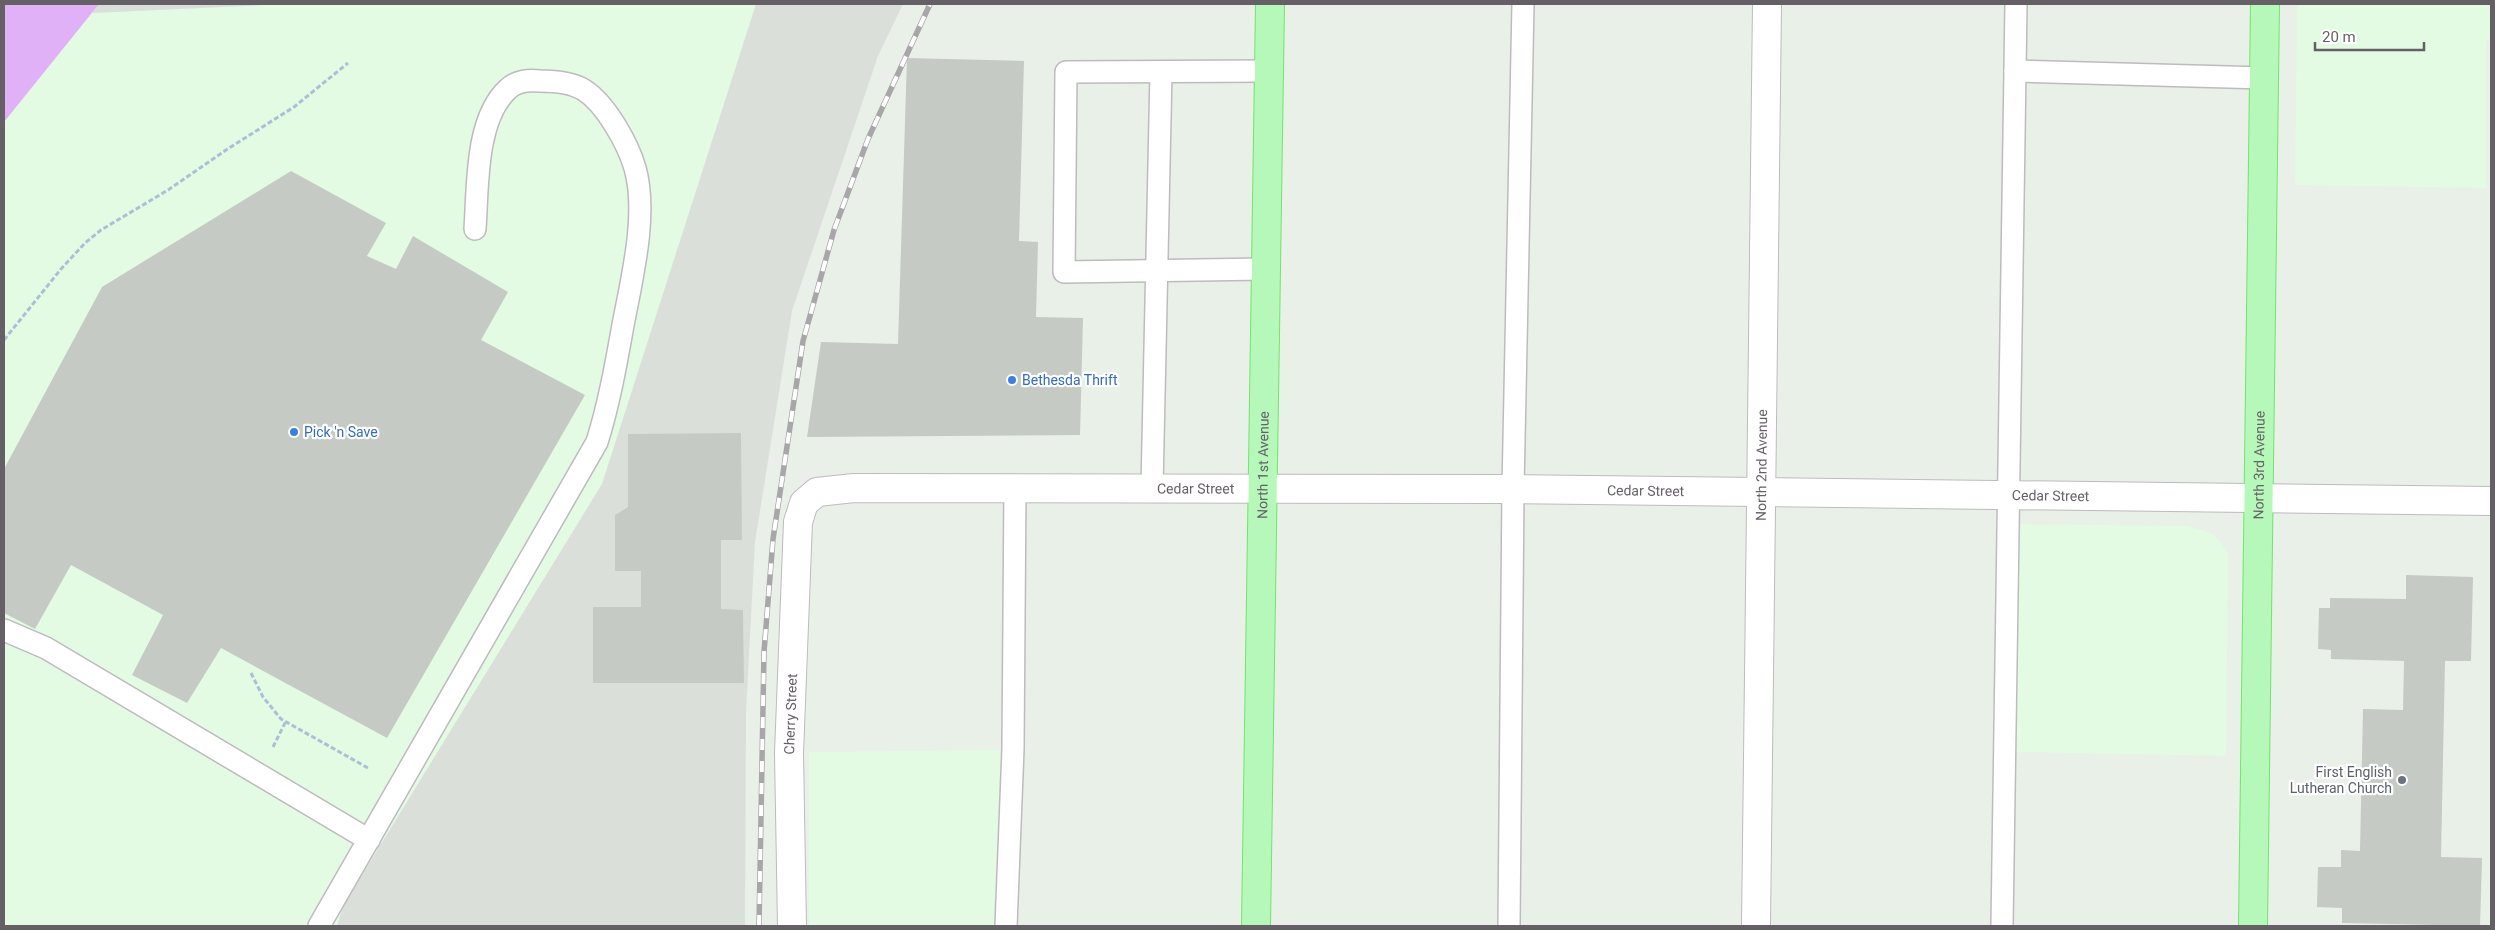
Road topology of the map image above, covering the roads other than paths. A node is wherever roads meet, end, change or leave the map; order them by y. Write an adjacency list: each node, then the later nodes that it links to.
1 (1270, 4): 6 (main road, North 1st Avenue)
2 (1523, 4): 16 (lane)
3 (1767, 4): 17 (street, North 2nd Avenue)
4 (2016, 4): 7 (lane)
5 (2265, 4): 9 (main road, North 3rd Avenue)
6 (1269, 71): 8 (lane); 11 (main road, North 1st Avenue)
7 (2015, 71): 9 (lane); 18 (lane)
8 (1161, 72): 12 (lane); 12 (lane)
9 (2264, 78): 19 (main road, North 3rd Avenue)
10 (475, 229): 23 (lane)
11 (1265, 269): 12 (lane); 15 (main road, North 1st Avenue)
12 (1158, 271): 14 (lane)
13 (1015, 487): 14 (street, Cedar Street); 21 (street, Cedar Street); 26 (lane)
14 (1152, 488): 15 (street, Cedar Street)
15 (1261, 488): 16 (street, Cedar Street); 27 (main road, North 1st Avenue)
16 (1513, 489): 17 (street, Cedar Street); 28 (lane)
17 (1760, 493): 18 (street, Cedar Street); 29 (street, North 2nd Avenue)
18 (2009, 495): 19 (street, Cedar Street); 30 (lane)
19 (2258, 499): 20 (street, Cedar Street); 31 (main road, North 3rd Avenue)
20 (2491, 501)
21 (804, 503): 25 (street, Cherry Street)
22 (4, 630): 23 (lane)
23 (369, 840): 24 (lane)
24 (319, 926)
25 (792, 926)
26 (1006, 926)
27 (1256, 926)
28 (1509, 926)
29 (1756, 926)
30 (2002, 926)
31 (2253, 926)

